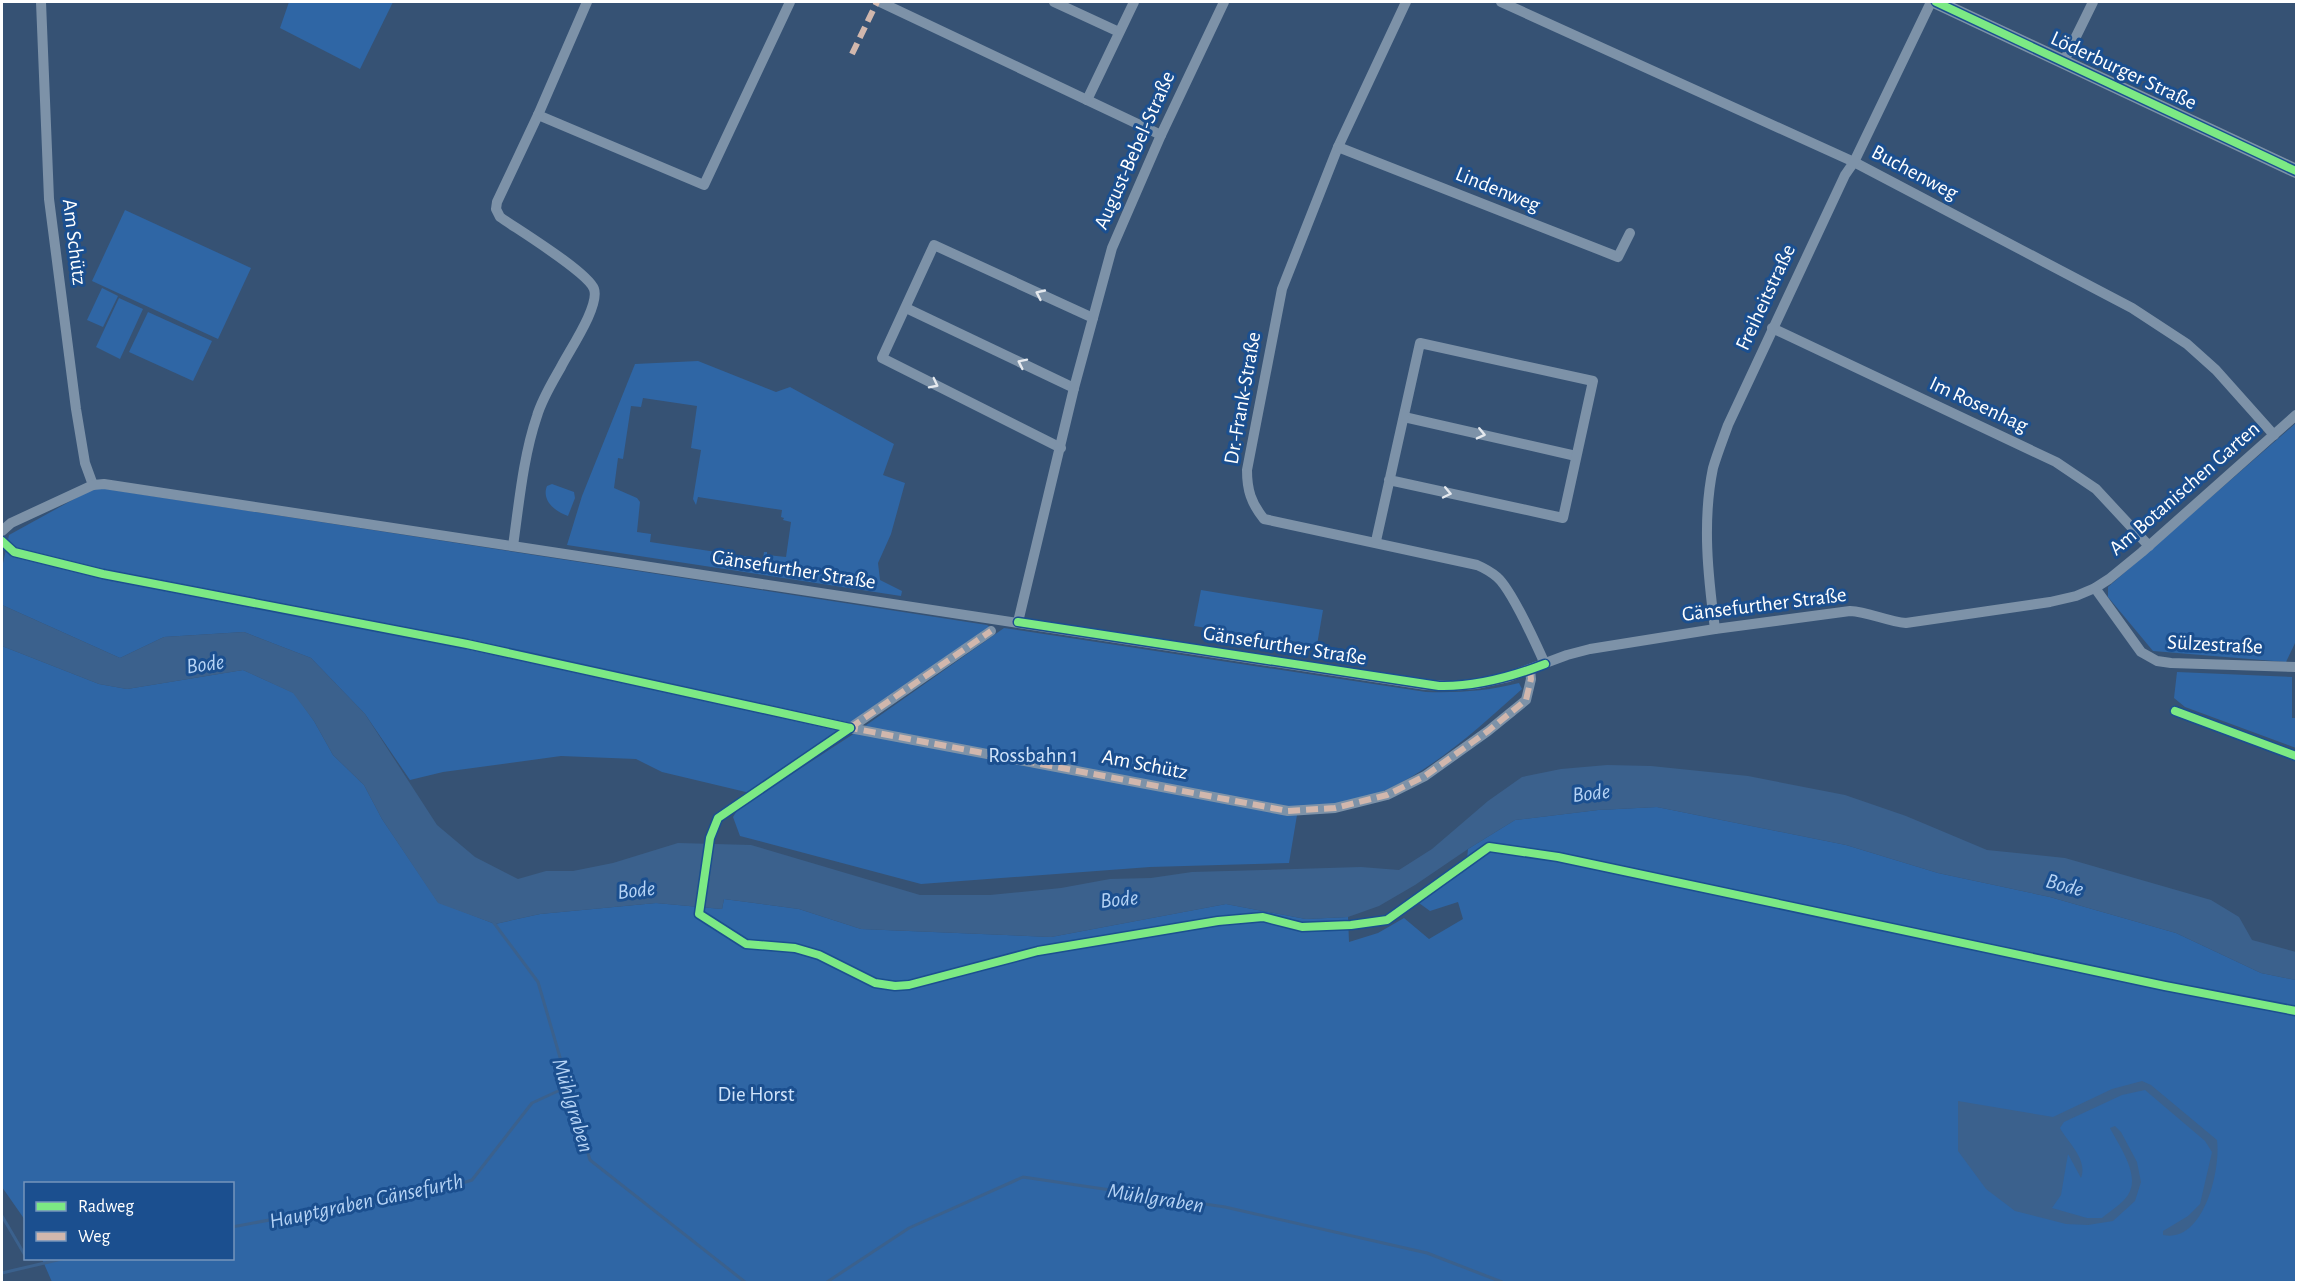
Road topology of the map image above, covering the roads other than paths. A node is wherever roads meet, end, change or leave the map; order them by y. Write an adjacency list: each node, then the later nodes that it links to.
1 (41, 2): 31 (street, Am Schütz)
2 (587, 2): 15 (street)
3 (790, 2): 15 (street)
4 (880, 2): 14 (street)
5 (1054, 2): 12 (street)
6 (1134, 2): 12 (street)
7 (1224, 2): 16 (street, August-Bebel-Straße)
8 (1406, 2): 17 (street, Dr.-Frank-Straße)
9 (1501, 2): 18 (street, Buchenweg)
10 (1933, 2): 13 (street, Löderburger Straße); 18 (street, Freiheitstraße)
11 (2094, 2): 13 (street)
12 (1119, 32): 14 (street)
13 (2064, 61): 19 (street, Löderburger Straße)
14 (1087, 100): 16 (street)
15 (538, 115): 35 (street)
16 (1161, 135): 22 (street, August-Bebel-Straße)
17 (1338, 147): 20 (street, Lindenweg); 34 (street, Dr.-Frank-Straße)
18 (1854, 162): 23 (street, Freiheitstraße); 27 (street, Buchenweg)
19 (2296, 171)
20 (1630, 233)
21 (906, 308): 22 (street, one-way to 21); 24 (street, one-way to 21); 28 (street, one-way to 28)
22 (1093, 318): 24 (street, August-Bebel-Straße)
23 (1772, 328): 36 (street, Im Rosenhag); 39 (street, Freiheitstraße)
24 (1074, 388): 28 (street, August-Bebel-Straße)
25 (2296, 415): 27 (street, Am Botanischen Garten)
26 (1404, 417): 29 (street, one-way to 29); 29 (street); 30 (street)
27 (2274, 435): 36 (street, Am Botanischen Garten)
28 (1061, 448): 38 (street, August-Bebel-Straße)
29 (1576, 456): 30 (street, one-way to 29)
30 (1389, 480): 34 (street)
31 (93, 485): 32 (street); 35 (street, Gänsefurther Straße)
32 (2, 531)
33 (2, 541): 44 (street, Am Schütz)
34 (1376, 542): 41 (street, Dr.-Frank-Straße)
35 (513, 546): 38 (street, Gänsefurther Straße)
36 (2148, 546): 37 (street, Am Botanischen Garten)
37 (2095, 588): 39 (street, Gänsefurther Straße); 42 (street, Sülzestraße)
38 (1018, 622): 43 (street, Gänsefurther Straße)
39 (1715, 629): 41 (street, Gänsefurther Straße)
40 (991, 631): 44 (street)
41 (1545, 664): 43 (street, Gänsefurther Straße)
42 (2296, 668)
43 (1530, 670): 44 (street, Am Schütz)
44 (850, 728)

